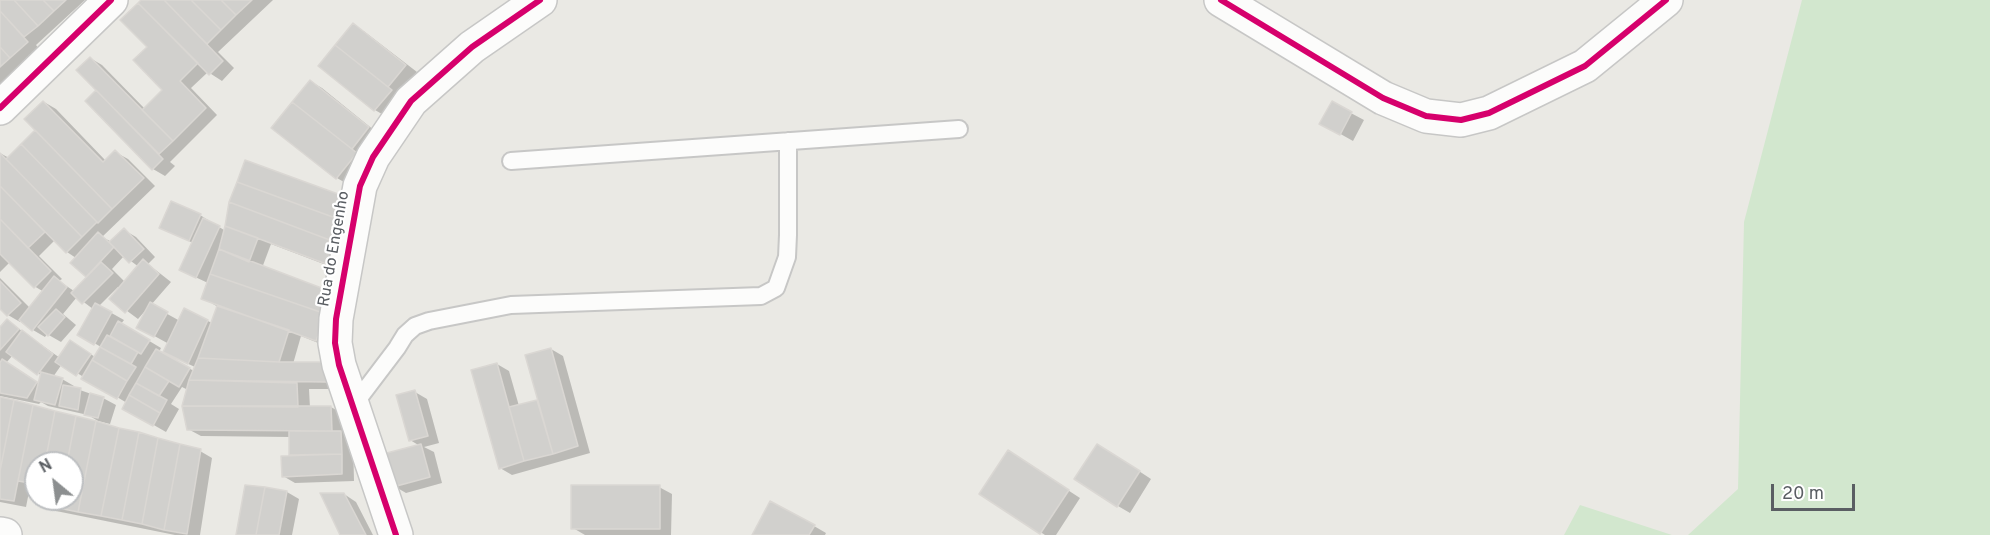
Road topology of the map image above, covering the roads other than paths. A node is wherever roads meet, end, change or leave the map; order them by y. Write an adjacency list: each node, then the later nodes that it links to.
1 (111, 0): 5 (street)
2 (540, 0): 9 (street, Rua do Engenho)
3 (1221, 0): 4 (street)
4 (1665, 0)
5 (0, 108)
6 (959, 129): 7 (lane)
7 (788, 141): 8 (lane); 9 (lane)
8 (511, 161)
9 (353, 406): 12 (street, Rua do Engenho)
10 (0, 534): 11 (street)
11 (5, 535)
12 (396, 535)

